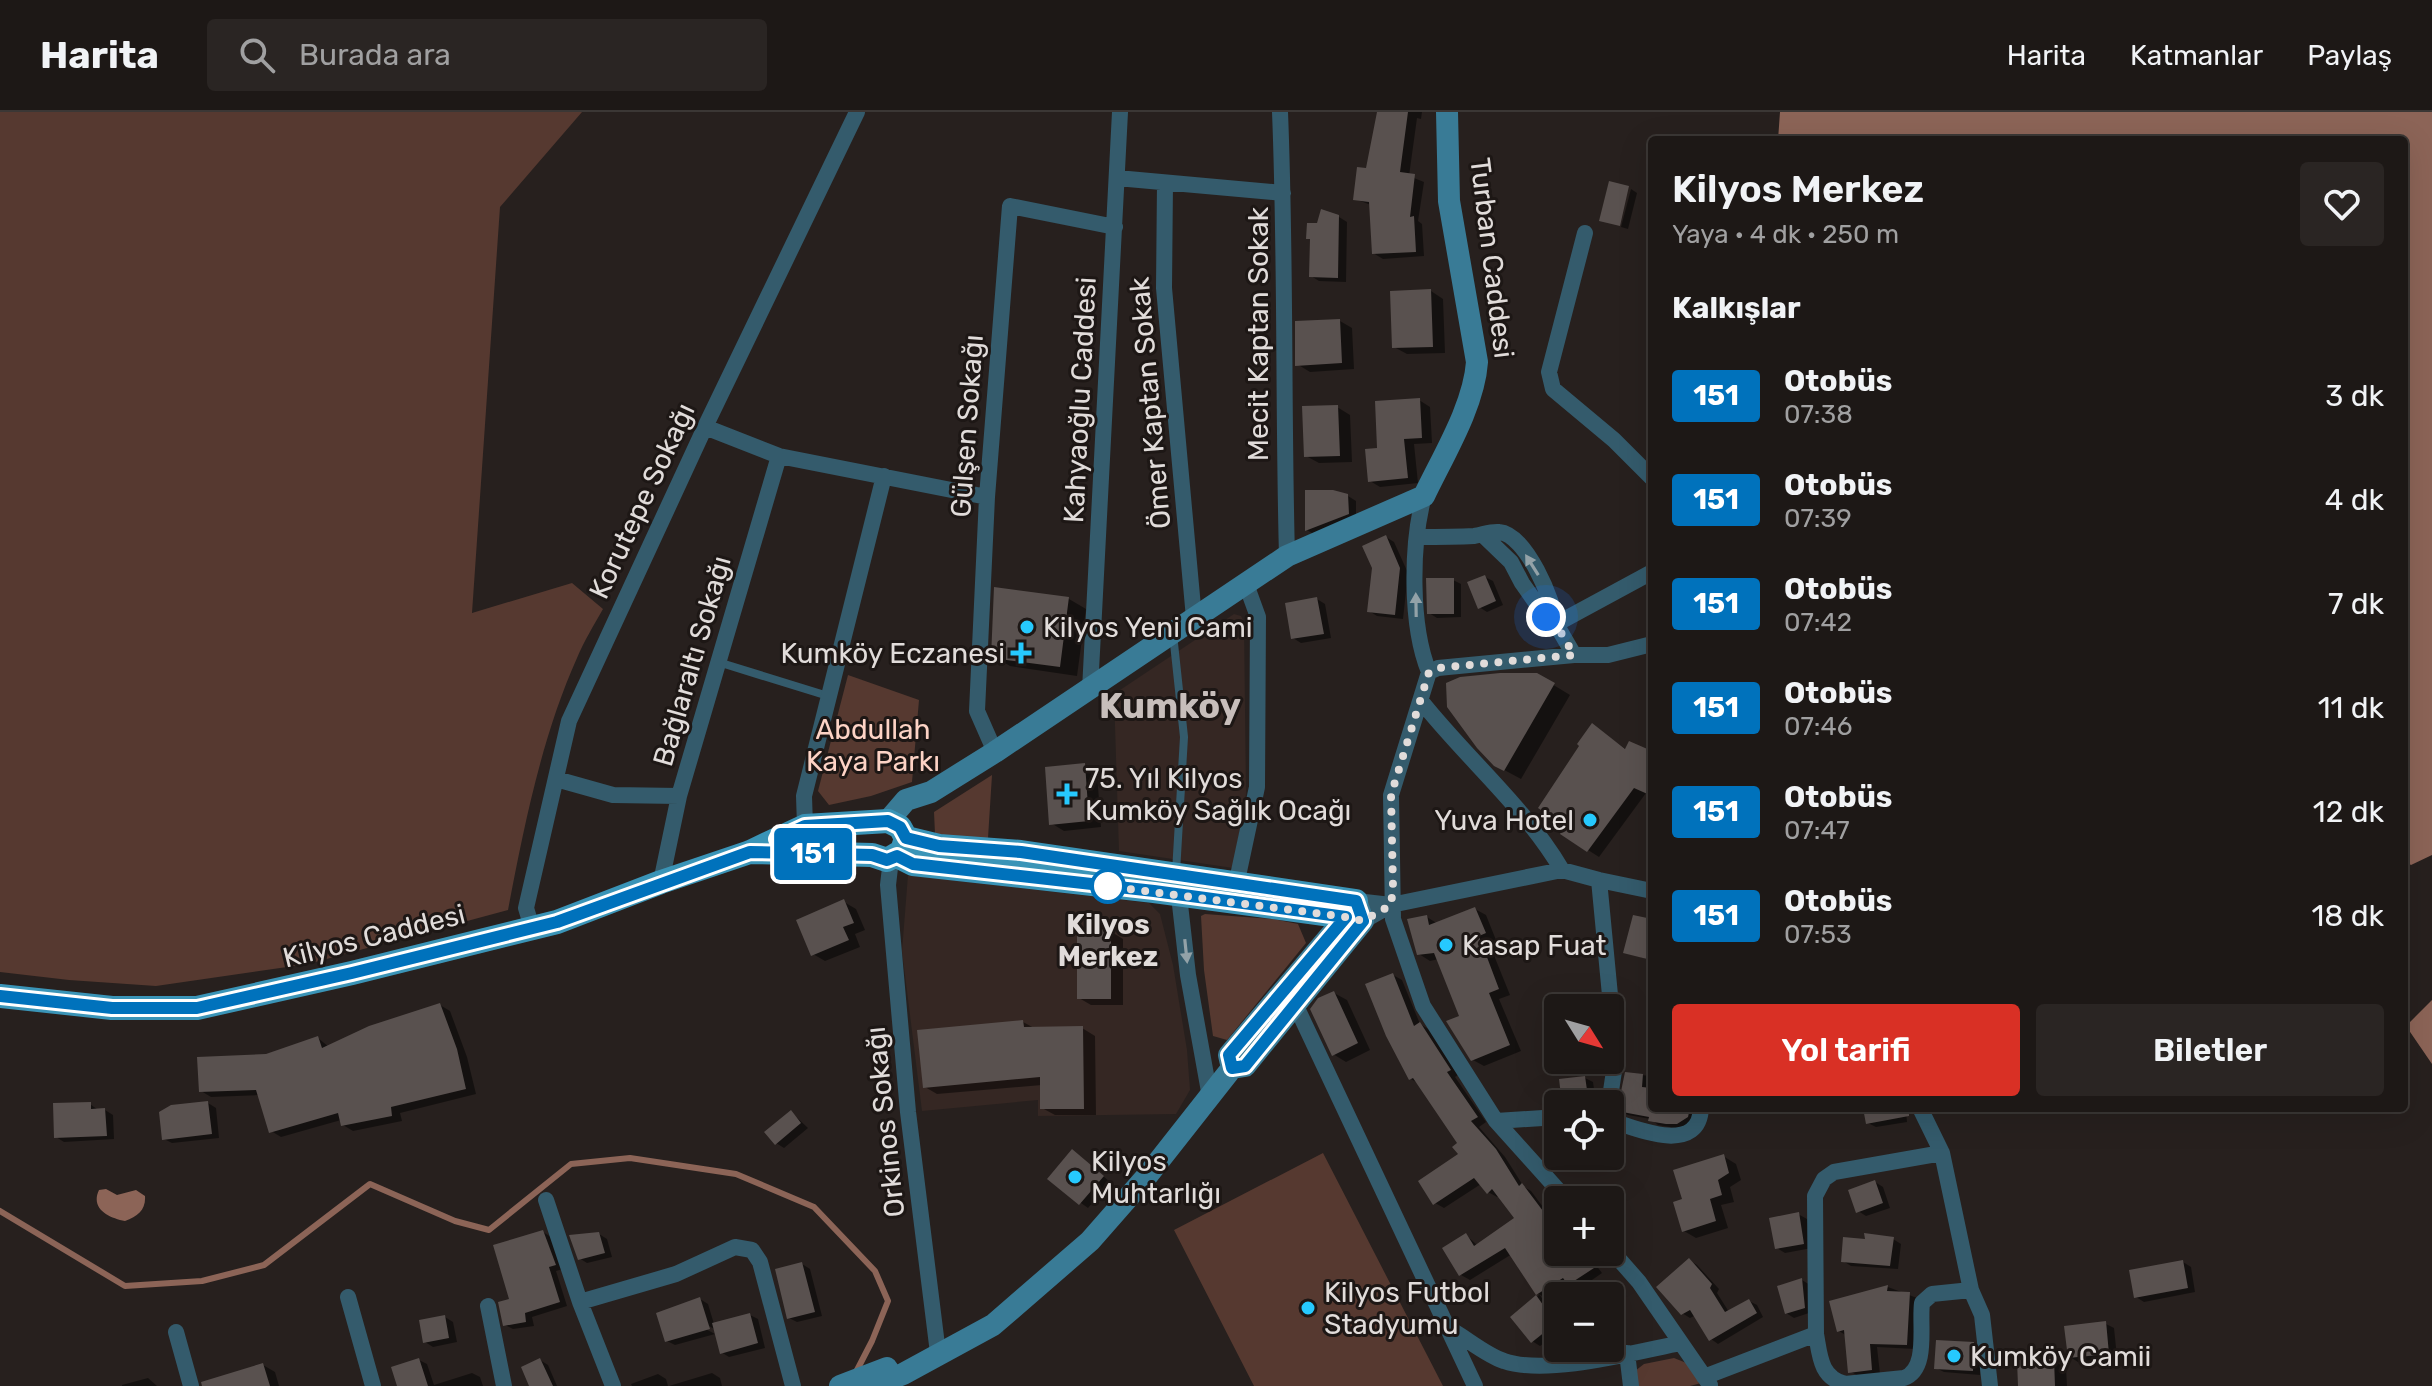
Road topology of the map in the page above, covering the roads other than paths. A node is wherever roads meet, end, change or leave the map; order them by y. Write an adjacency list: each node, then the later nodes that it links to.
1 (857, 112): 10 (street, Korutepe Sokağı)
2 (1120, 112): 5 (street, Kahyaoğlu Caddesi)
3 (1280, 112): 7 (street, Mecit Kaptan Sokak)
4 (1447, 112): 14 (main road, Turban Caddesi)
5 (1117, 178): 6 (street); 8 (street, Kahyaoğlu Caddesi)
6 (1165, 183): 7 (street); 20 (street, Ömer Kaptan Sokak)
7 (1283, 193): 17 (street, Mecit Kaptan Sokak)
8 (1115, 227): 15 (street, Gülşen Sokağı); 27 (street, Kahyaoğlu Caddesi)
9 (1585, 233): 12 (street)
10 (705, 427): 11 (street); 31 (street, Korutepe Sokağı)
11 (779, 456): 13 (street); 25 (street, Bağlaraltı Sokağı)
12 (1648, 474)
13 (884, 476): 15 (street); 28 (street)
14 (1424, 496): 16 (street); 17 (main road)
15 (987, 497): 30 (street, Gülşen Sokağı)
16 (1417, 537): 21 (street); 26 (street, one-way to 16)
17 (1287, 556): 19 (main road)
18 (1648, 574): 21 (street)
19 (1246, 584): 20 (main road); 41 (street)
20 (1194, 618): 22 (main road)
21 (1556, 624): 24 (street)
22 (1173, 633): 27 (main road); 39 (lane)
23 (1648, 645): 24 (street)
24 (1574, 655): 26 (street)
25 (718, 662): 28 (lane); 32 (street, Bağlaraltı Sokağı)
26 (1429, 672): 29 (street)
27 (1090, 690): 30 (main road)
28 (829, 696): 33 (street)
29 (1421, 701): 36 (street); 42 (street)
30 (995, 752): 34 (main road)
31 (556, 779): 32 (street); 44 (street, Korutepe Sokağı)
32 (679, 796): 38 (street, Bağlaraltı Sokağı)
33 (805, 826): 34 (main road); 35 (main road)
34 (889, 842): 35 (main road); 39 (main road); 66 (street, Orkinos Sokağı)
35 (750, 852): 38 (main road, Kilyos Caddesi)
36 (1562, 870): 37 (street); 42 (street)
37 (1599, 880): 40 (street); 47 (street)
38 (661, 882): 44 (main road, Kilyos Caddesi)
39 (1178, 884): 41 (main road); 48 (street, one-way to 48)
40 (1648, 890)
41 (1235, 892): 43 (main road)
42 (1391, 905): 43 (street); 52 (street)
43 (1355, 913): 46 (main road)
44 (532, 928): 45 (main road, Kilyos Caddesi)
45 (0, 996)
46 (1290, 998): 48 (main road); 62 (street)
47 (1611, 1090)
48 (1210, 1097): 66 (main road)
49 (1700, 1112): 53 (street)
50 (1922, 1112): 54 (street)
51 (1544, 1118): 52 (street)
52 (1496, 1121): 55 (street)
53 (1624, 1125)
54 (1942, 1153): 58 (street); 64 (street)
55 (1554, 1186)
56 (546, 1200): 60 (street)
57 (1624, 1265): 65 (street)
58 (1971, 1290): 64 (street); 79 (street)
59 (348, 1297): 71 (street)
60 (580, 1302): 73 (street); 74 (street)
61 (488, 1306): 72 (street)
62 (1446, 1327): 67 (street); 77 (street)
63 (176, 1332): 70 (street)
64 (1816, 1334): 69 (street)
65 (1681, 1343): 67 (street); 69 (street)
66 (938, 1353): 68 (main road)
67 (1627, 1353): 78 (street)
68 (901, 1369): 75 (main road); 76 (main road)
69 (1707, 1381)
70 (191, 1386)
71 (373, 1386)
72 (504, 1386)
73 (613, 1386)
74 (793, 1386)
75 (840, 1386)
76 (873, 1386)
77 (1475, 1386)
78 (1631, 1386)
79 (1990, 1386)

